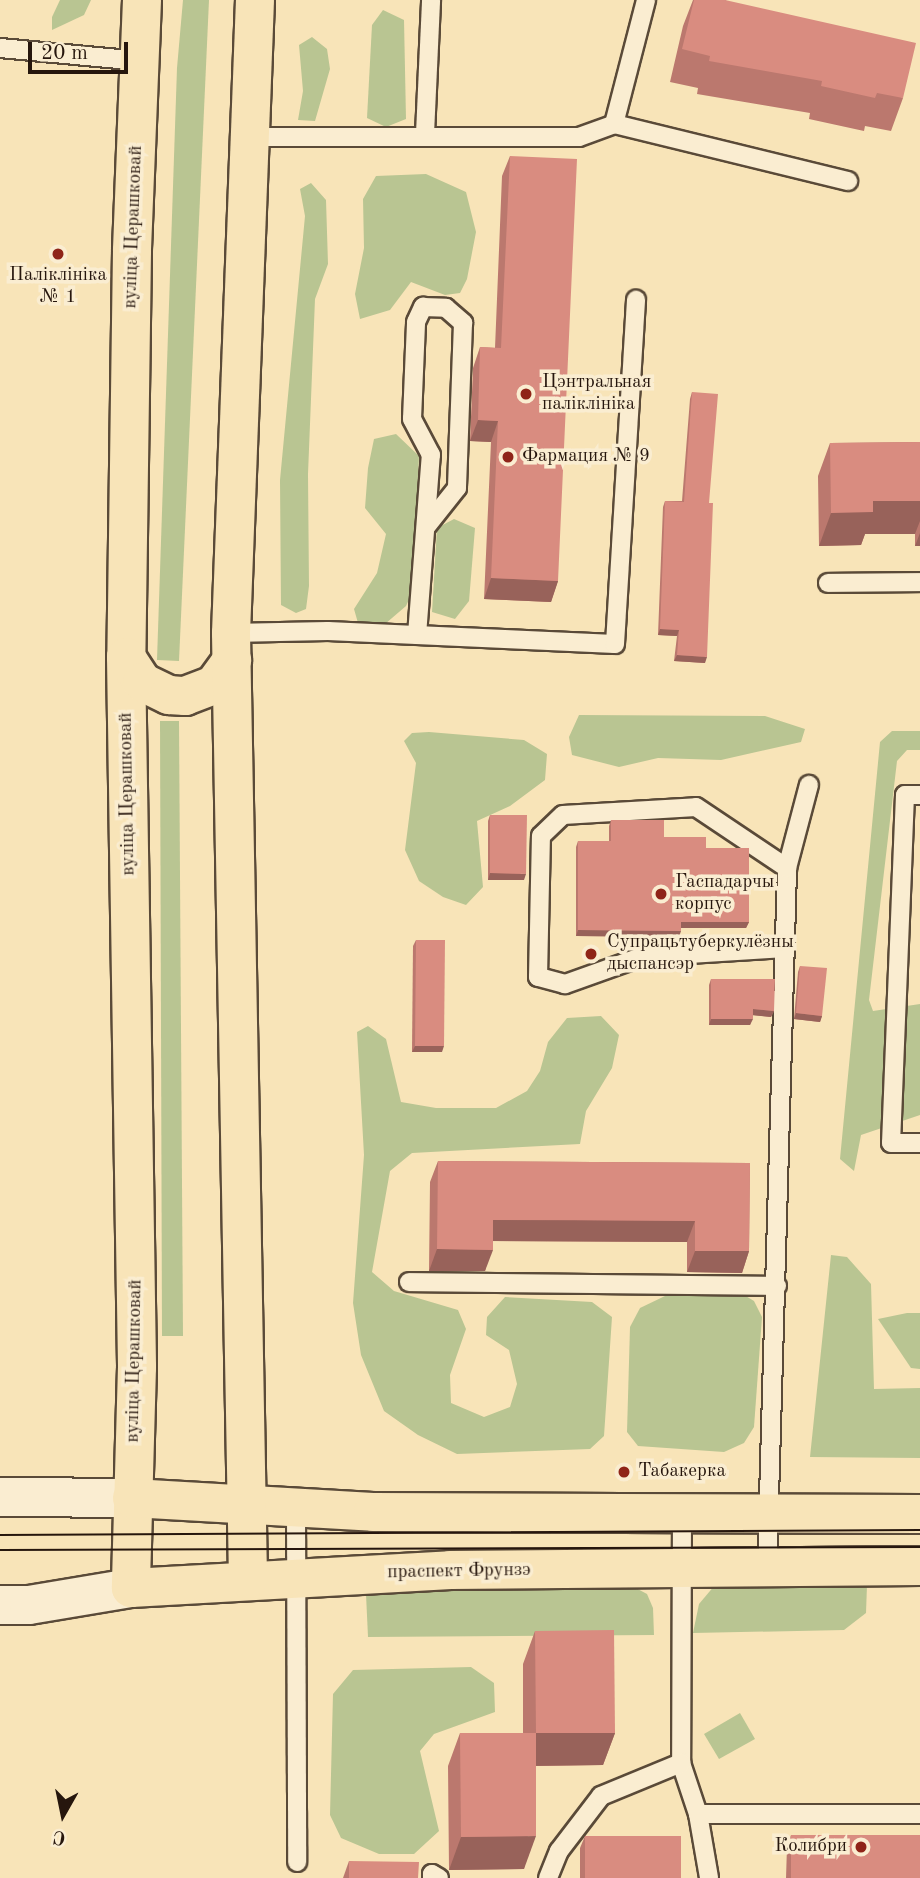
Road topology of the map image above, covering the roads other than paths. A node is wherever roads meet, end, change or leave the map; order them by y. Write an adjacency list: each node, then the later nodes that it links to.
1 (142, 0): 6 (main road, вуліца Церашковай)
2 (255, 0): 9 (main road)
3 (431, 0): 8 (lane)
4 (646, 0): 7 (lane)
5 (0, 48): 6 (lane)
6 (140, 61): 17 (main road, вуліца Церашковай)
7 (614, 124): 8 (lane); 10 (lane)
8 (425, 134): 9 (lane)
9 (246, 137): 16 (main road)
10 (848, 181)
11 (636, 300): 15 (lane)
12 (426, 527): 12 (lane); 15 (lane)
13 (920, 582): 14 (lane)
14 (828, 583)
15 (417, 635): 16 (lane)
16 (232, 647): 17 (main road); 27 (main road)
17 (126, 657): 26 (main road, вуліца Церашковай)
18 (809, 785): 20 (lane)
19 (920, 795): 22 (lane)
20 (787, 868): 21 (lane); 21 (lane)
21 (785, 948): 24 (lane)
22 (920, 1143)
23 (409, 1282): 24 (lane)
24 (777, 1286): 30 (lane)
25 (0, 1497): 26 (main road)
26 (132, 1497): 27 (main road); 37 (main road, вуліца Церашковай)
27 (249, 1505): 28 (main road); 36 (main road)
28 (296, 1510): 31 (main road); 35 (lane)
29 (920, 1514): 30 (main road)
30 (771, 1515): 31 (main road); 33 (lane)
31 (682, 1516): 34 (lane)
32 (920, 1566): 33 (main road, праспект Фрунзэ)
33 (767, 1568): 34 (main road, праспект Фрунзэ)
34 (681, 1570): 35 (main road, праспект Фрунзэ); 39 (lane)
35 (297, 1576): 36 (main road, праспект Фрунзэ); 42 (lane)
36 (248, 1579): 37 (main road, праспект Фрунзэ)
37 (131, 1588): 38 (main road, праспект Фрунзэ)
38 (0, 1605)
39 (681, 1763): 40 (lane); 45 (lane)
40 (698, 1814): 41 (lane); 46 (lane)
41 (920, 1814)
42 (297, 1861)
43 (432, 1878): 44 (lane)
44 (439, 1878)
45 (548, 1878)
46 (709, 1878)

